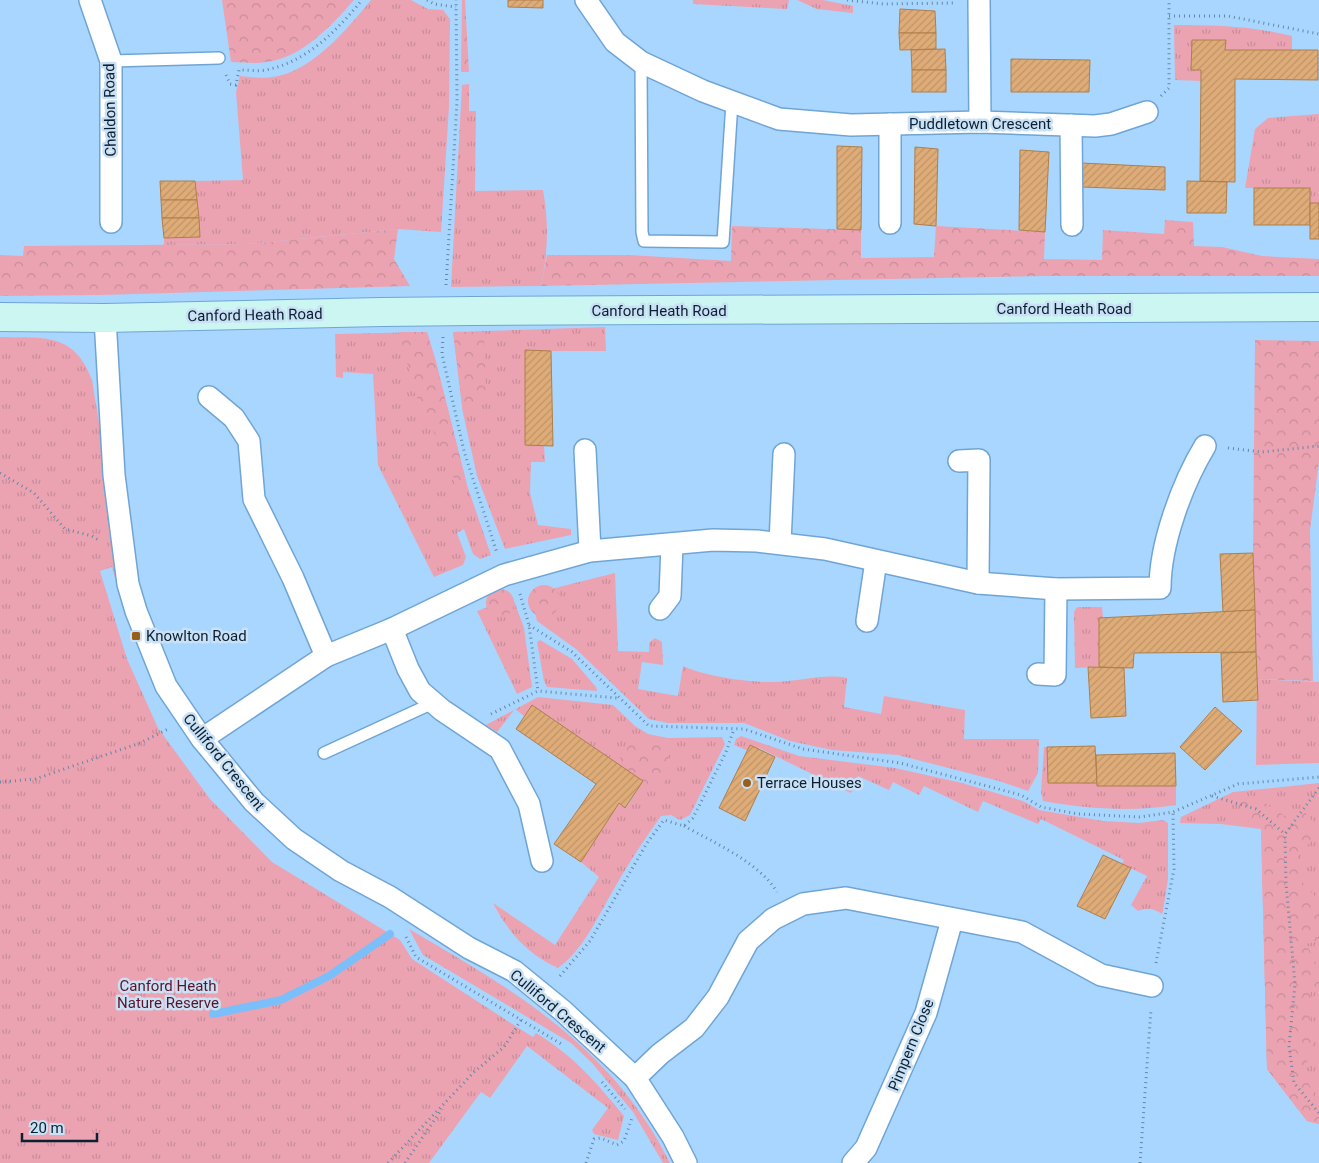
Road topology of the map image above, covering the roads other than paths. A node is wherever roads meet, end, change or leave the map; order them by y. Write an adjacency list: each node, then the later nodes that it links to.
1 (90, 0): 5 (street, Chaldon Road)
2 (586, 0): 6 (street, Puddletown Crescent)
3 (979, 2): 9 (street)
4 (218, 58): 5 (lane)
5 (111, 61): 12 (street, Chaldon Road)
6 (641, 62): 7 (street, Puddletown Crescent); 7 (lane)
7 (732, 102): 10 (street, Puddletown Crescent)
8 (1147, 112): 11 (street, Puddletown Crescent)
9 (980, 122): 10 (street, Puddletown Crescent); 11 (street, Puddletown Crescent)
10 (890, 124): 13 (street, Puddletown Crescent)
11 (1071, 125): 14 (street, Puddletown Crescent)
12 (111, 222)
13 (890, 223)
14 (1072, 225)
15 (1319, 307): 17 (main road, Canford Heath Road, bridge)
16 (0, 317): 17 (main road, Canford Heath Road)
17 (105, 318): 35 (street, Culliford Crescent)
18 (209, 397): 32 (street)
19 (1205, 446): 28 (street)
20 (585, 450): 25 (street)
21 (784, 454): 23 (street)
22 (959, 461): 27 (street)
23 (780, 543): 24 (street); 26 (street)
24 (672, 545): 25 (street); 29 (street)
25 (590, 551): 31 (street)
26 (876, 561): 27 (street); 30 (street)
27 (978, 583): 28 (street)
28 (1056, 589): 33 (street)
29 (660, 609)
30 (868, 621)
31 (392, 629): 32 (street); 34 (street)
32 (326, 656): 35 (street)
33 (1038, 674)
34 (433, 702): 36 (lane); 37 (street)
35 (202, 739): 40 (street, Culliford Crescent)
36 (324, 753)
37 (542, 861)
38 (952, 920): 39 (street); 40 (street); 42 (street, Pimpern Close)
39 (1152, 986)
40 (634, 1078): 41 (street, Culliford Crescent)
41 (686, 1163)
42 (853, 1163)

